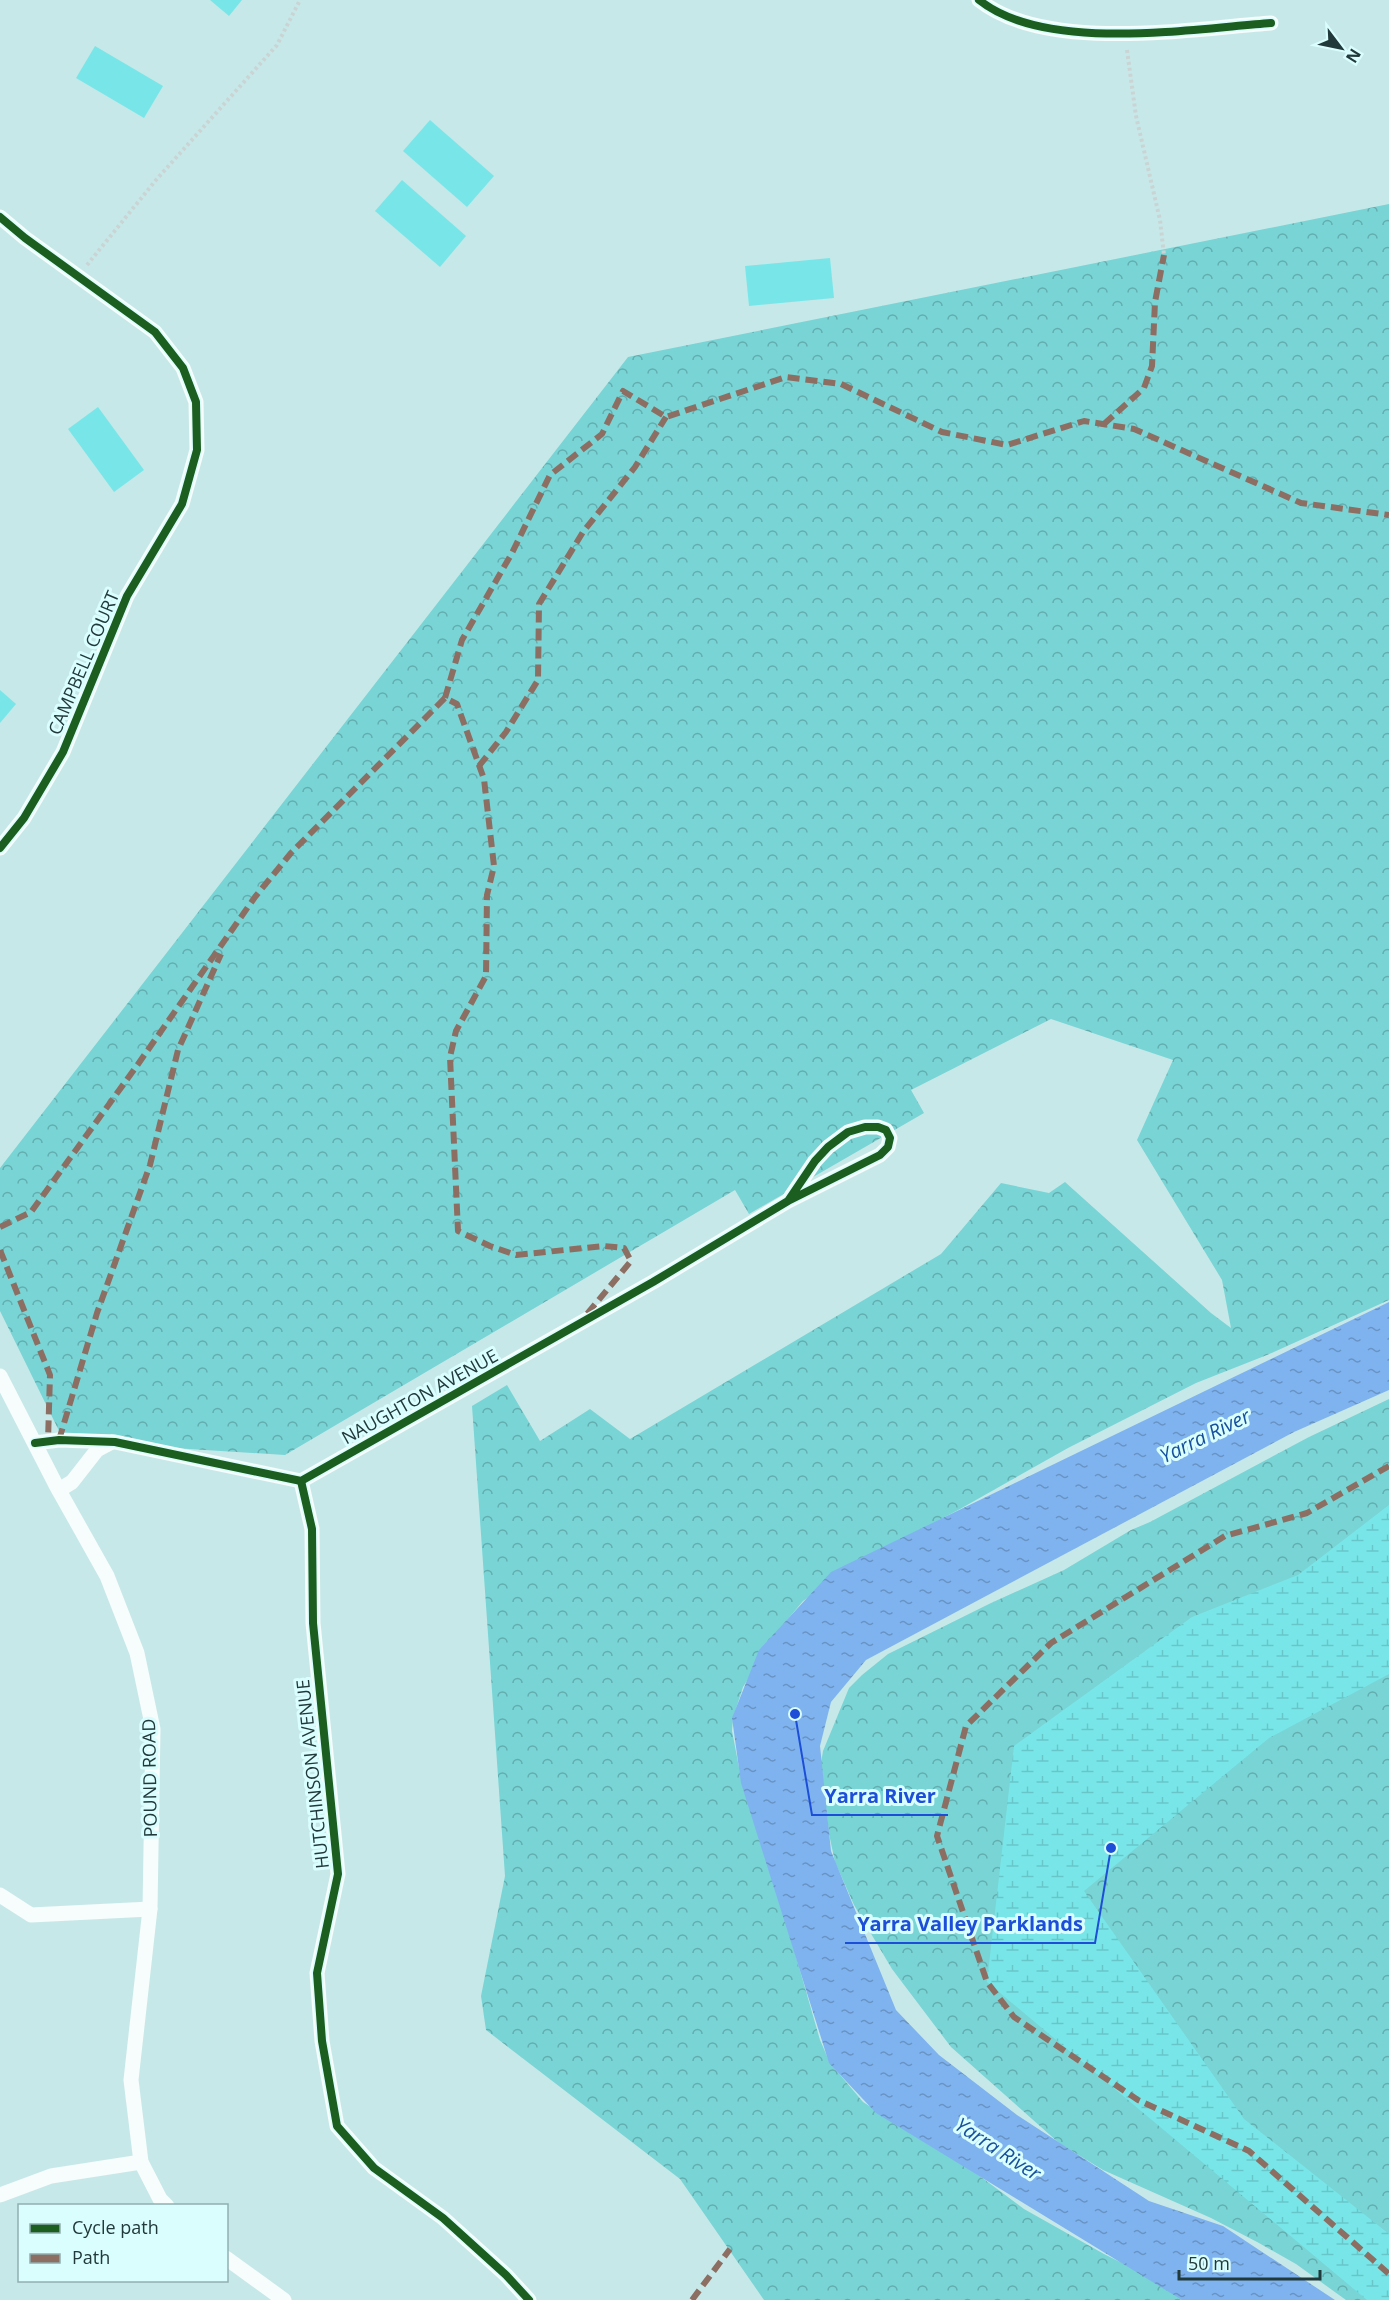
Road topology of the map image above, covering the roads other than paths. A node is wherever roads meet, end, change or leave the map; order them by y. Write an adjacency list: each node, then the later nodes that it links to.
1 (979, 0): 2 (street)
2 (1271, 22)
3 (0, 217): 4 (street, CAMPBELL COURT)
4 (0, 848)
5 (788, 1201): 5 (street, NAUGHTON AVENUE); 9 (street, NAUGHTON AVENUE)
6 (0, 1376): 8 (street, POUND ROAD)
7 (115, 1442): 8 (street); 9 (street); 10 (street)
8 (35, 1443): 10 (street, POUND ROAD)
9 (301, 1481): 18 (street, HUTCHINSON AVENUE)
10 (59, 1490): 12 (street, POUND ROAD)
11 (0, 1895): 12 (street)
12 (150, 1909): 13 (street, POUND ROAD)
13 (141, 2162): 14 (street); 15 (street, POUND ROAD)
14 (0, 2194)
15 (165, 2204)
16 (228, 2259): 17 (street)
17 (284, 2300)
18 (529, 2300)

